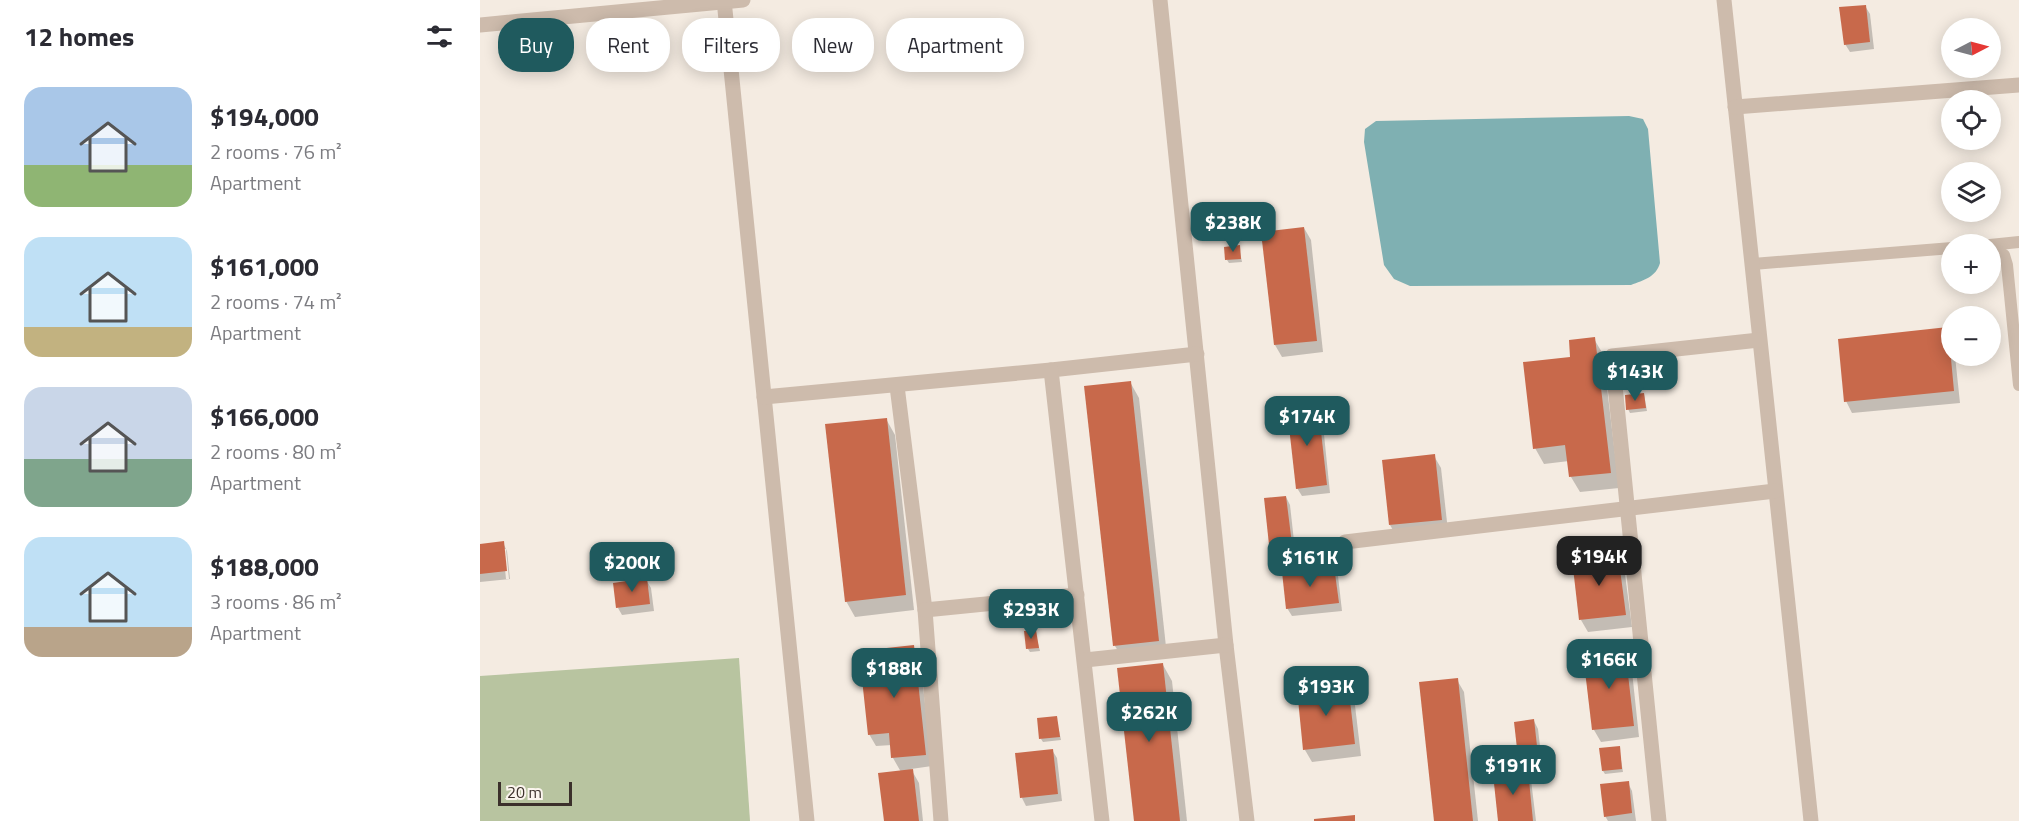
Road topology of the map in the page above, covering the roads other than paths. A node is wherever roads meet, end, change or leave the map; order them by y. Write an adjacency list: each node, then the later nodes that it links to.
1 (743, 0): 4 (street)
2 (1160, 0): 14 (street)
3 (1724, 0): 7 (street)
4 (724, 1): 5 (street); 18 (street)
5 (480, 25)
6 (2019, 85): 7 (street)
7 (1735, 107): 12 (street)
8 (2019, 243): 9 (lane)
9 (2001, 244)
10 (1941, 249): 12 (lane)
11 (2001, 253): 16 (lane)
12 (1753, 264): 13 (street)
13 (1759, 340): 19 (street); 20 (street)
14 (1197, 354): 15 (street); 24 (street)
15 (1051, 370): 17 (street); 22 (street)
16 (2019, 385)
17 (897, 386): 18 (street); 23 (street)
18 (764, 397): 26 (street)
19 (1775, 491): 20 (street); 31 (street)
20 (1627, 508): 21 (street); 30 (street)
21 (1345, 542)
22 (1077, 595): 23 (street); 25 (street)
23 (925, 609): 27 (street)
24 (1226, 645): 25 (street); 29 (street)
25 (1085, 660): 28 (street)
26 (807, 821)
27 (941, 821)
28 (1102, 821)
29 (1247, 821)
30 (1659, 821)
31 (1811, 821)

